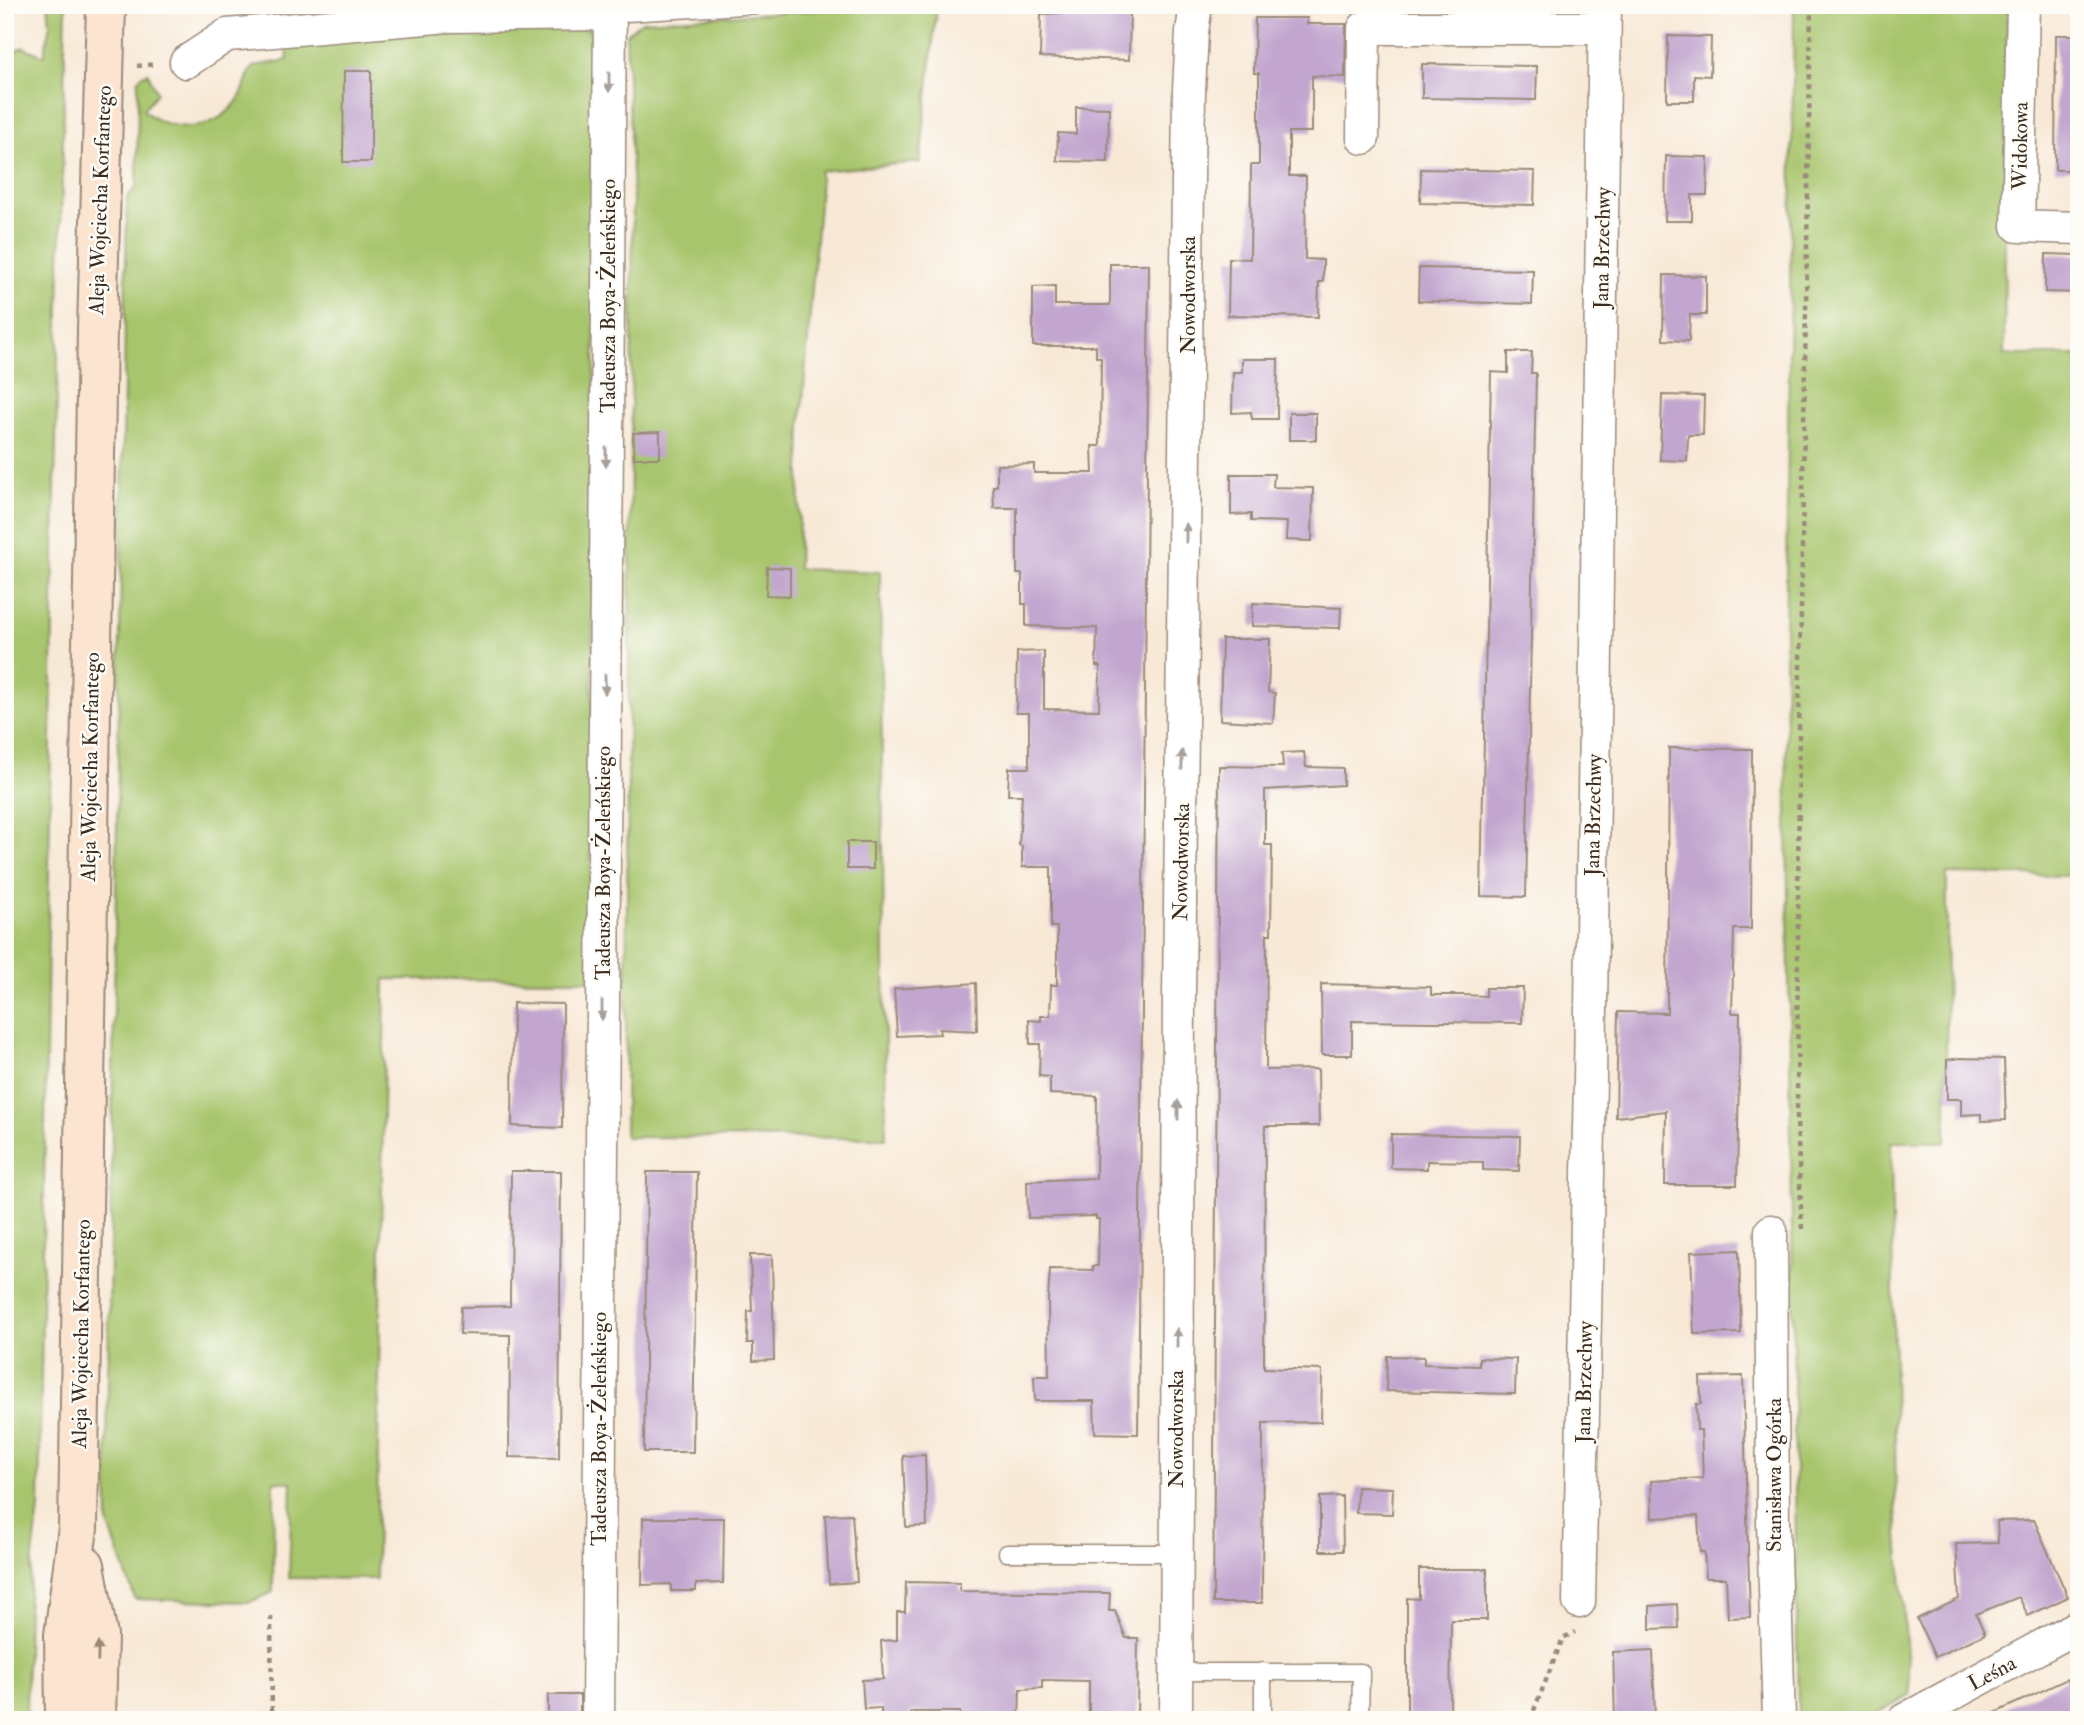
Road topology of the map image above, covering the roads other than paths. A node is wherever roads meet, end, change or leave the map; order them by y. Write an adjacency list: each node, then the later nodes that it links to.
1 (106, 5): 11 (main road, Aleja Wojciecha Korfantego)
2 (759, 5): 5 (lane)
3 (1196, 5): 13 (street, Nowodworska, one-way to 3)
4 (2023, 5): 9 (street, Widokowa)
5 (610, 10): 7 (street); 20 (street, Tadeusza Boya-Żeleńskiego, one-way to 20)
6 (1604, 17): 8 (street, Jana Brzechwy); 14 (street, Jana Brzechwy)
7 (186, 62)
8 (1363, 138)
9 (2079, 228)
10 (1771, 1231): 24 (street, Stanisława Ogórka)
11 (78, 1528): 18 (main road, Aleja Wojciecha Korfantego); 19 (main road, Aleja Wojciecha Korfantego, one-way to 11)
12 (1007, 1553): 13 (lane)
13 (1176, 1553): 17 (street, Nowodworska)
14 (1581, 1613)
15 (2079, 1626): 25 (street, Leśna)
16 (1263, 1671): 17 (lane); 22 (lane); 23 (lane)
17 (1176, 1672): 21 (street, Nowodworska)
18 (65, 1720)
19 (96, 1720)
20 (598, 1720)
21 (1176, 1720)
22 (1263, 1720)
23 (1360, 1720)
24 (1779, 1720)
25 (1904, 1720)

